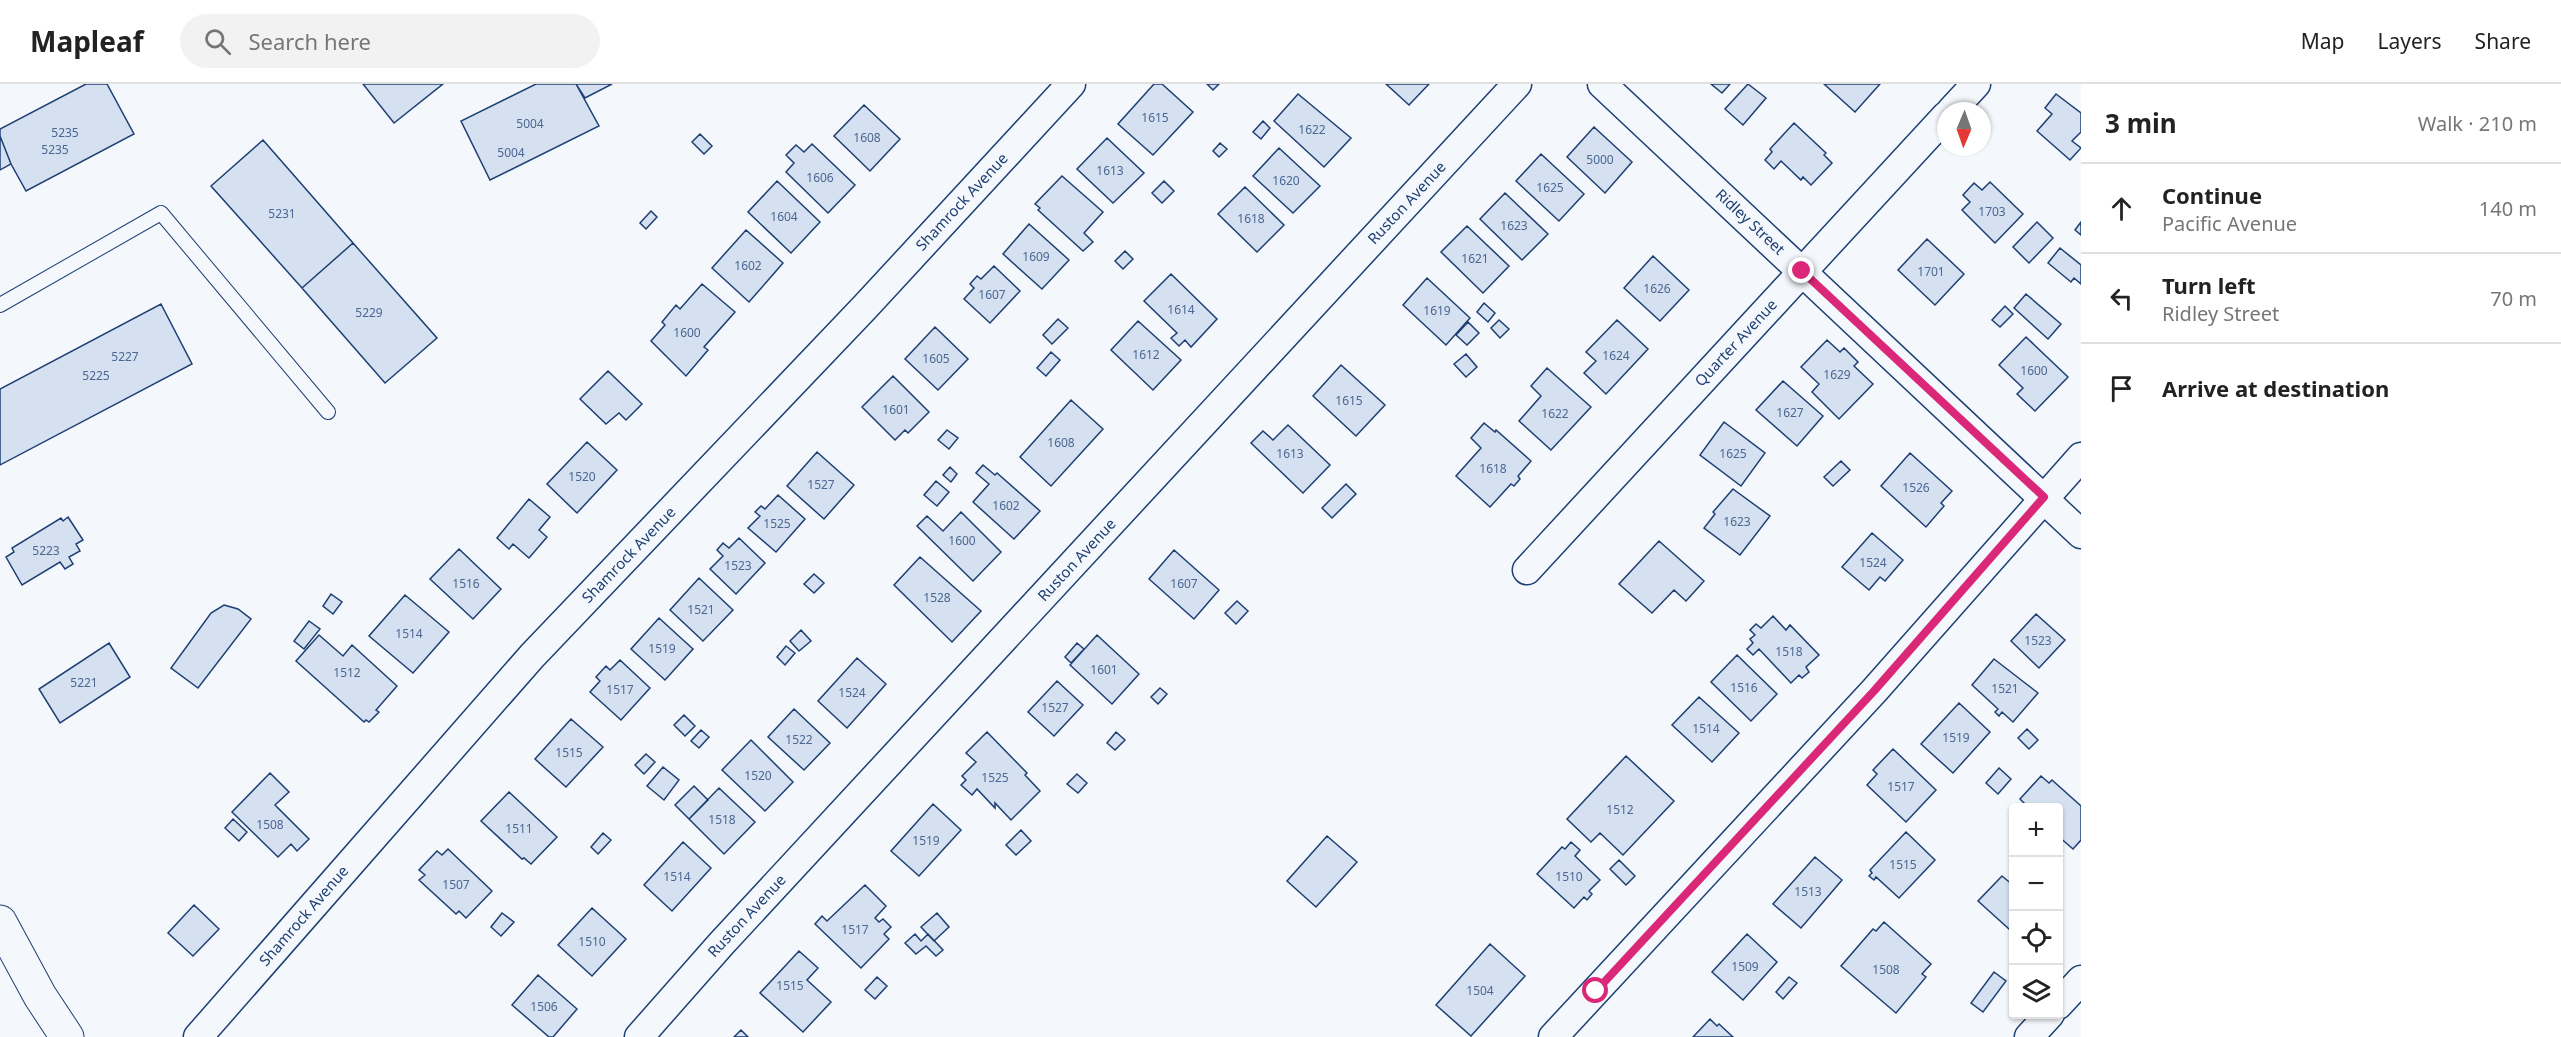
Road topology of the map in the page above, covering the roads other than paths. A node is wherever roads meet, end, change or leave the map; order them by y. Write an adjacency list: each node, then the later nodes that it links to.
1 (1071, 84): 19 (street, Shamrock Avenue)
2 (1517, 84): 20 (street, Ruston Avenue)
3 (1602, 84): 7 (street, Ridley Street)
4 (1976, 84): 5 (street)
5 (1959, 102)
6 (1937, 126): 7 (street, Quarter Avenue)
7 (1802, 271): 11 (street, Ridley Street); 13 (street, Quarter Avenue)
8 (0, 305): 9 (lane)
9 (328, 412)
10 (2081, 457): 11 (street)
11 (2044, 497): 12 (street, Ridley Street); 21 (street)
12 (2081, 534)
13 (1527, 570)
14 (0, 922): 18 (main road)
15 (2081, 980): 16 (street)
16 (2063, 1000)
17 (2045, 1019): 22 (street)
18 (67, 1037)
19 (198, 1037)
20 (639, 1037)
21 (1553, 1037)
22 (2029, 1037)

